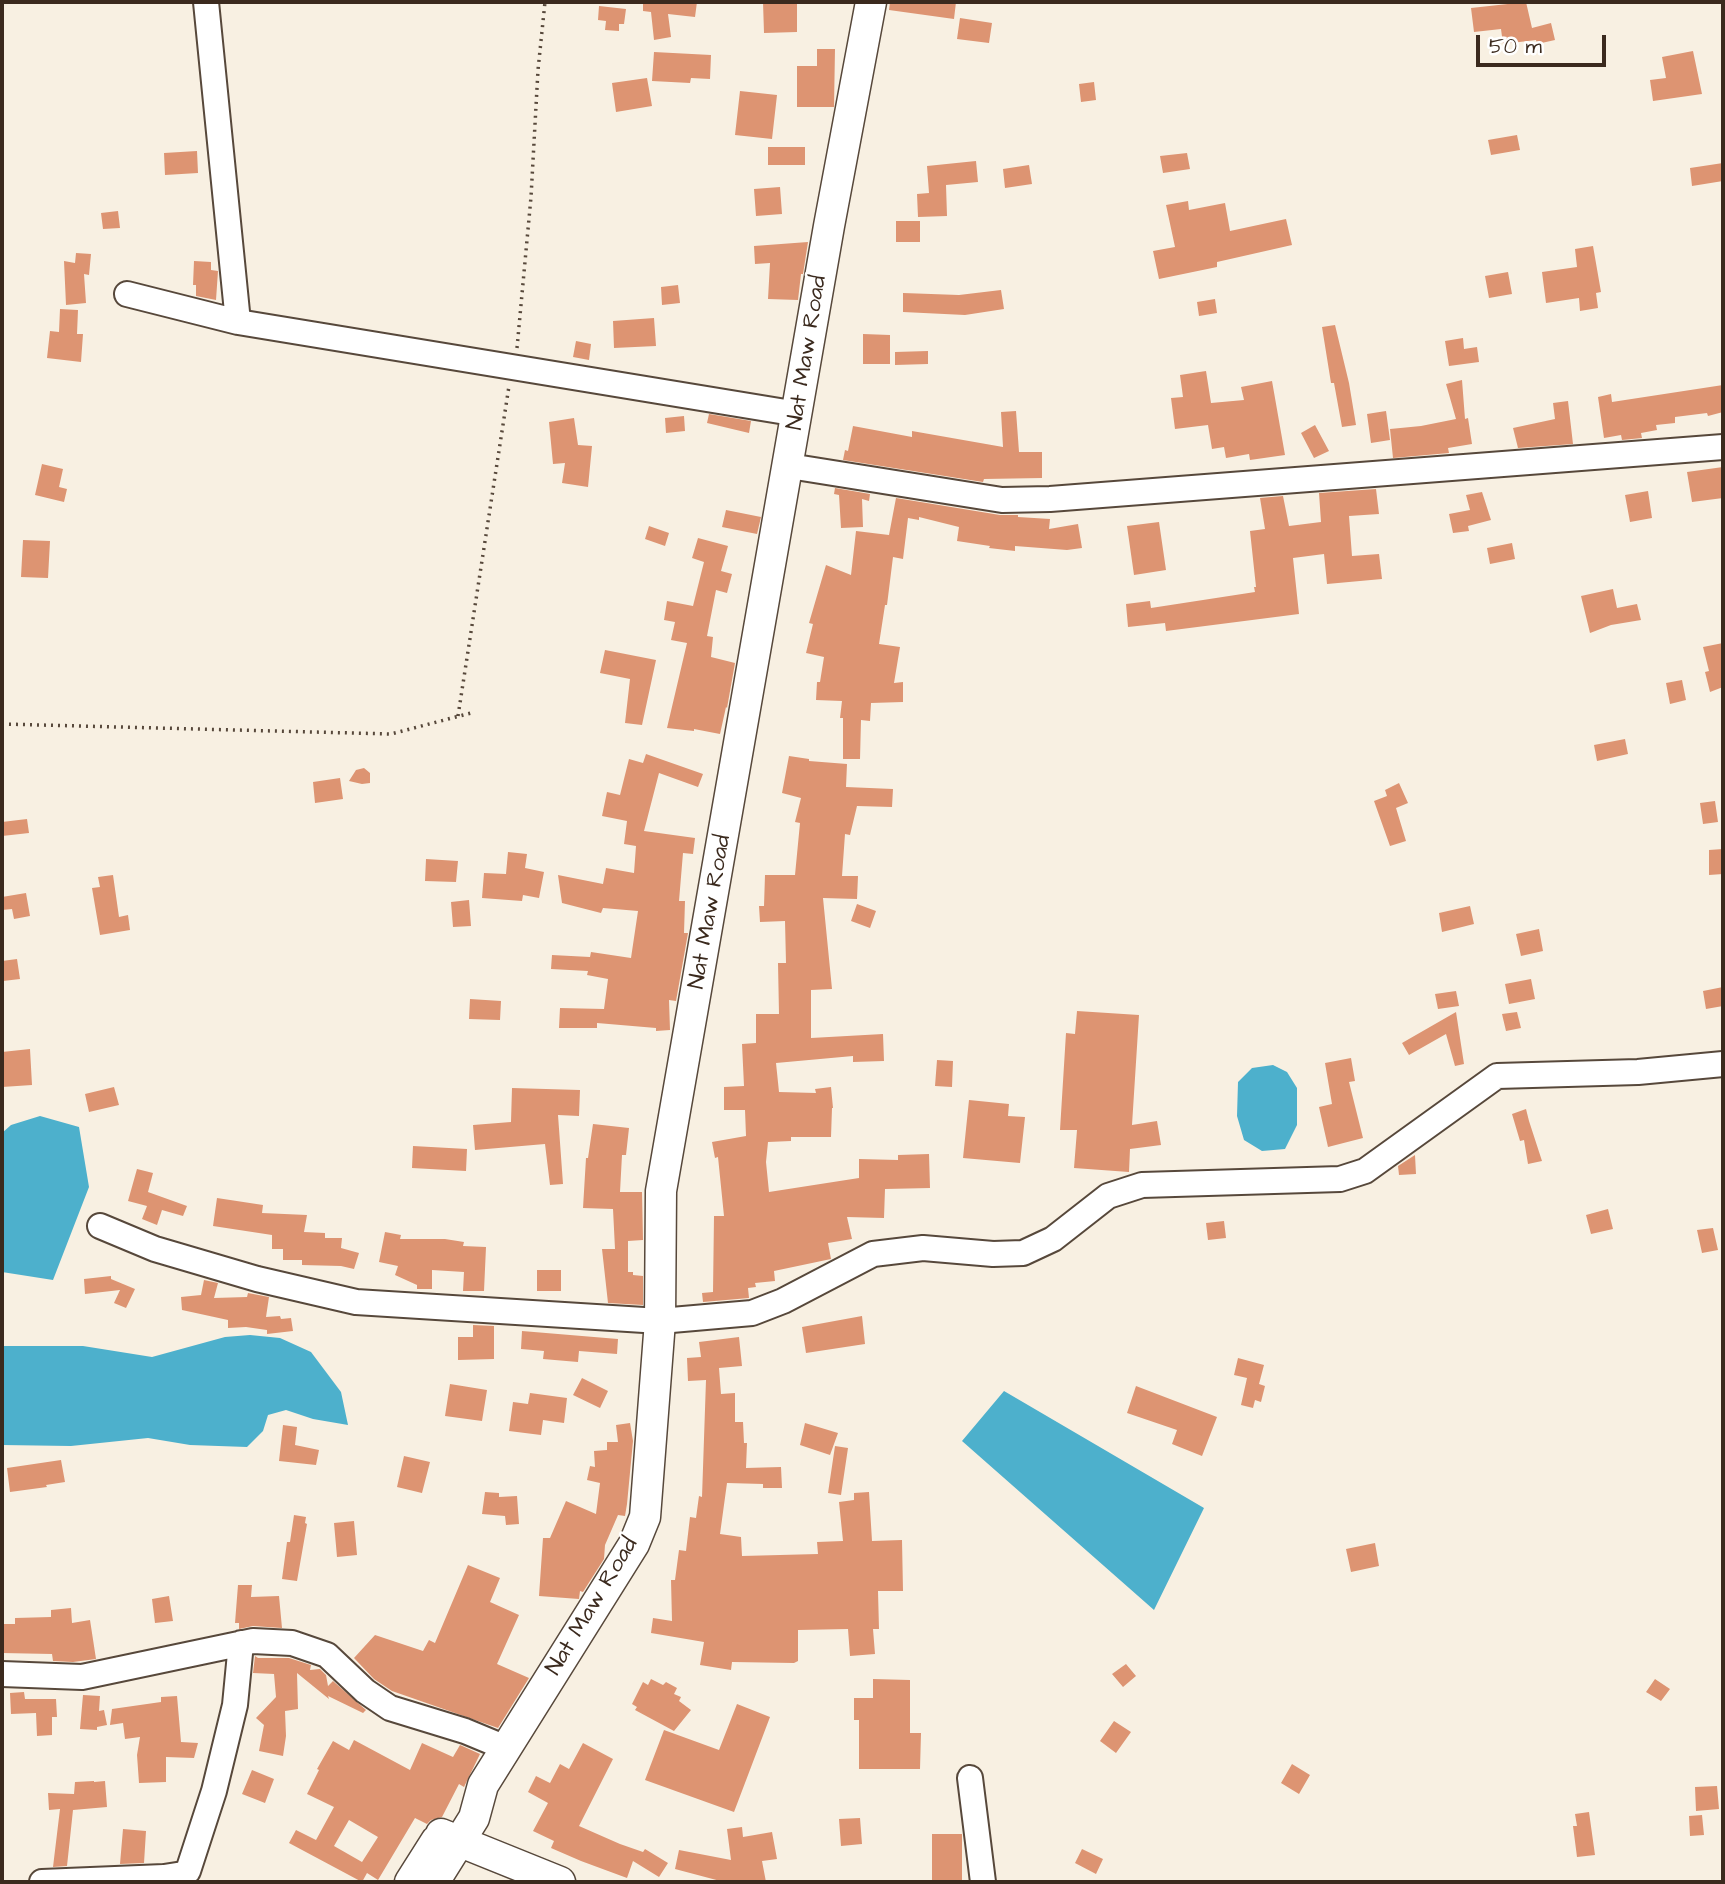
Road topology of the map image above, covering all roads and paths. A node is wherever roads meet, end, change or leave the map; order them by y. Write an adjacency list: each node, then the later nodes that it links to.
1 (206, 2): 5 (street)
2 (545, 2): 6 (path)
3 (871, 2): 7 (main road, Nat Maw Road)
4 (127, 293): 5 (street)
5 (238, 322): 6 (street)
6 (514, 361): 7 (street); 11 (path)
7 (798, 414): 9 (main road, Nat Maw Road)
8 (1723, 447): 9 (street)
9 (789, 466): 15 (main road, Nat Maw Road)
10 (471, 713): 11 (path)
11 (458, 716): 12 (path)
12 (2, 724)
13 (1723, 1064): 15 (street)
14 (100, 1226): 15 (street)
15 (660, 1321): 18 (main road, Nat Maw Road)
16 (241, 1643): 17 (street); 18 (street); 21 (street)
17 (2, 1674)
18 (506, 1748): 20 (main road, Nat Maw Road)
19 (970, 1779): 25 (street)
20 (450, 1838): 22 (main road, Nat Maw Road); 23 (main road, Nat Maw Road); 24 (main road)
21 (42, 1882)
22 (410, 1882)
23 (434, 1882)
24 (560, 1882)
25 (983, 1882)

